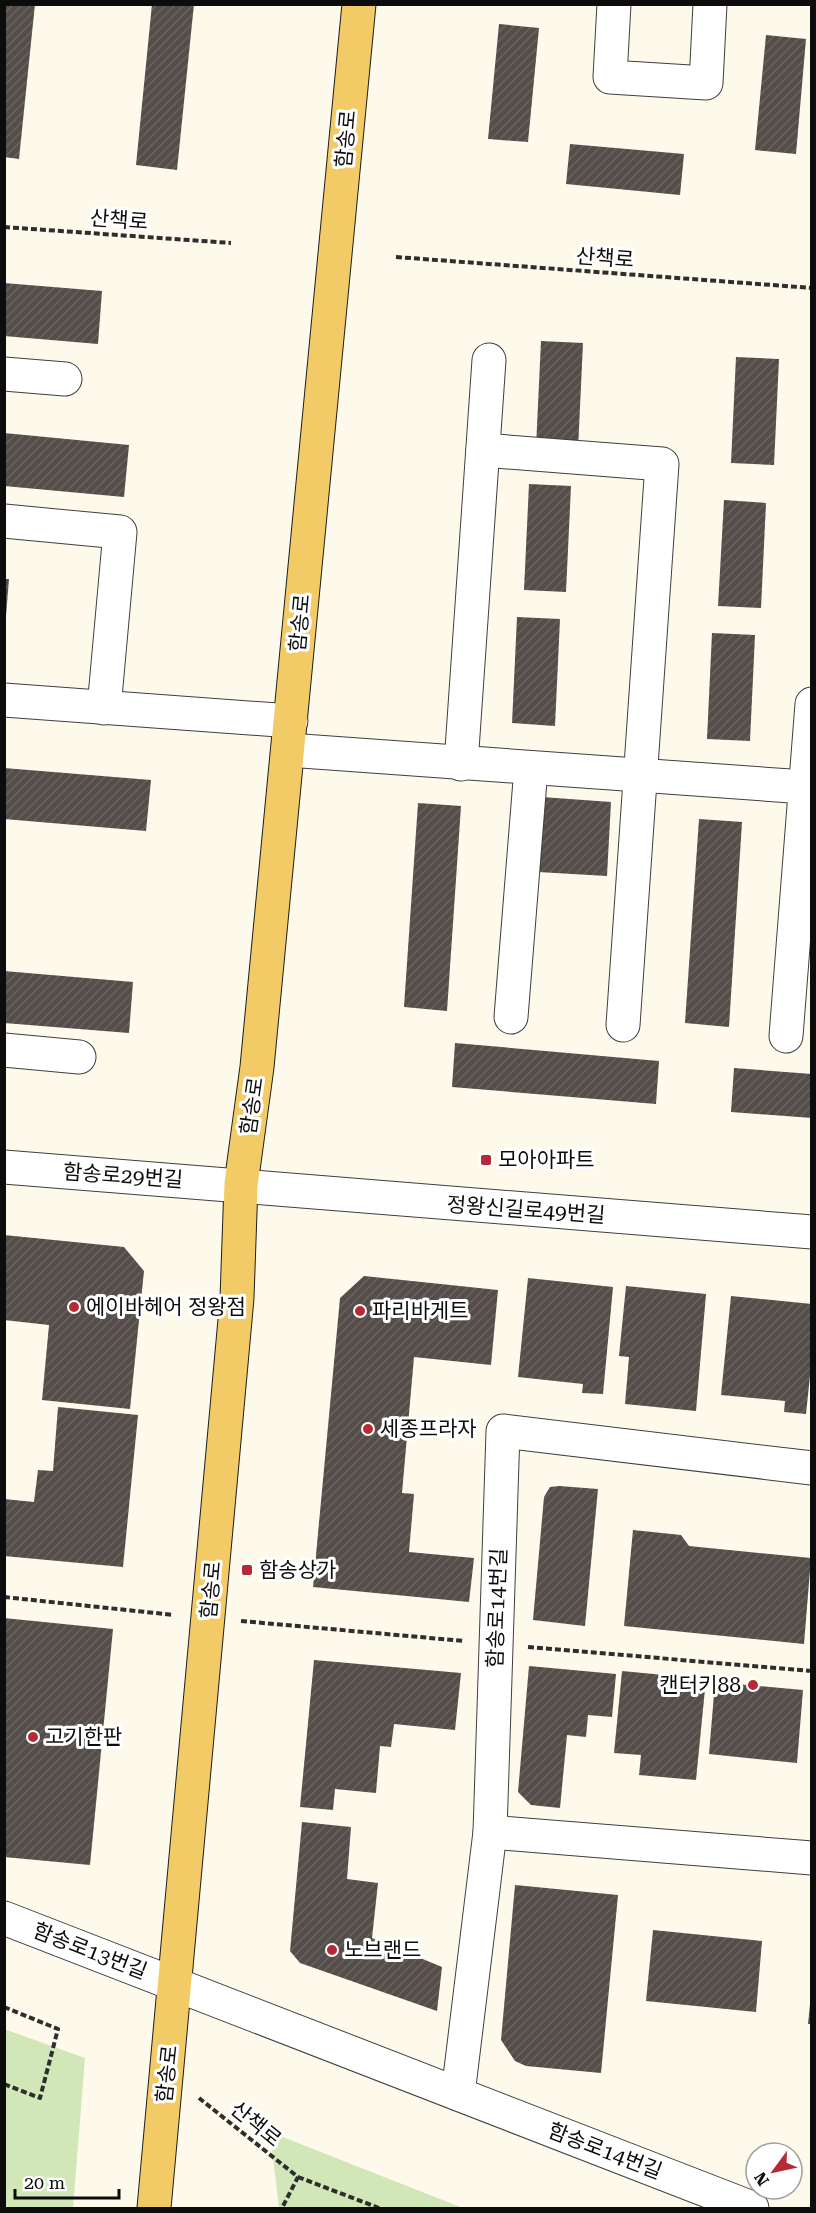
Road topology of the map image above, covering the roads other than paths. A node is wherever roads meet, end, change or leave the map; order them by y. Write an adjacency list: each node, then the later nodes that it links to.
1 (359, 4): 12 (main road, 함송로)
2 (614, 4): 3 (street)
3 (710, 4)
4 (489, 360): 7 (street)
5 (4, 374): 6 (street)
6 (65, 379)
7 (483, 450): 13 (street); 15 (street)
8 (4, 521): 11 (street)
9 (4, 700): 11 (street)
10 (812, 704): 16 (street)
11 (104, 708): 12 (street)
12 (290, 736): 13 (street); 23 (main road, 함송로)
13 (460, 764): 14 (street)
14 (531, 768): 15 (street); 17 (street)
15 (640, 776): 16 (street); 18 (street)
16 (808, 792): 19 (street)
17 (510, 1017)
18 (622, 1025)
19 (786, 1036)
20 (4, 1050): 21 (street)
21 (79, 1057)
22 (4, 1167): 23 (street, 함송로29번길)
23 (241, 1184): 24 (street, 정왕신길로49번길); 29 (main road, 함송로)
24 (812, 1232)
25 (812, 1468): 26 (street, 함송로14번길)
26 (490, 1832): 27 (street); 30 (street, 함송로14번길)
27 (812, 1858)
28 (4, 1918): 29 (street, 함송로13번길)
29 (176, 1984): 30 (street, 함송로14번길); 31 (main road, 함송로)
30 (458, 2094): 32 (street, 함송로14번길)
31 (154, 2208)
32 (752, 2208)

